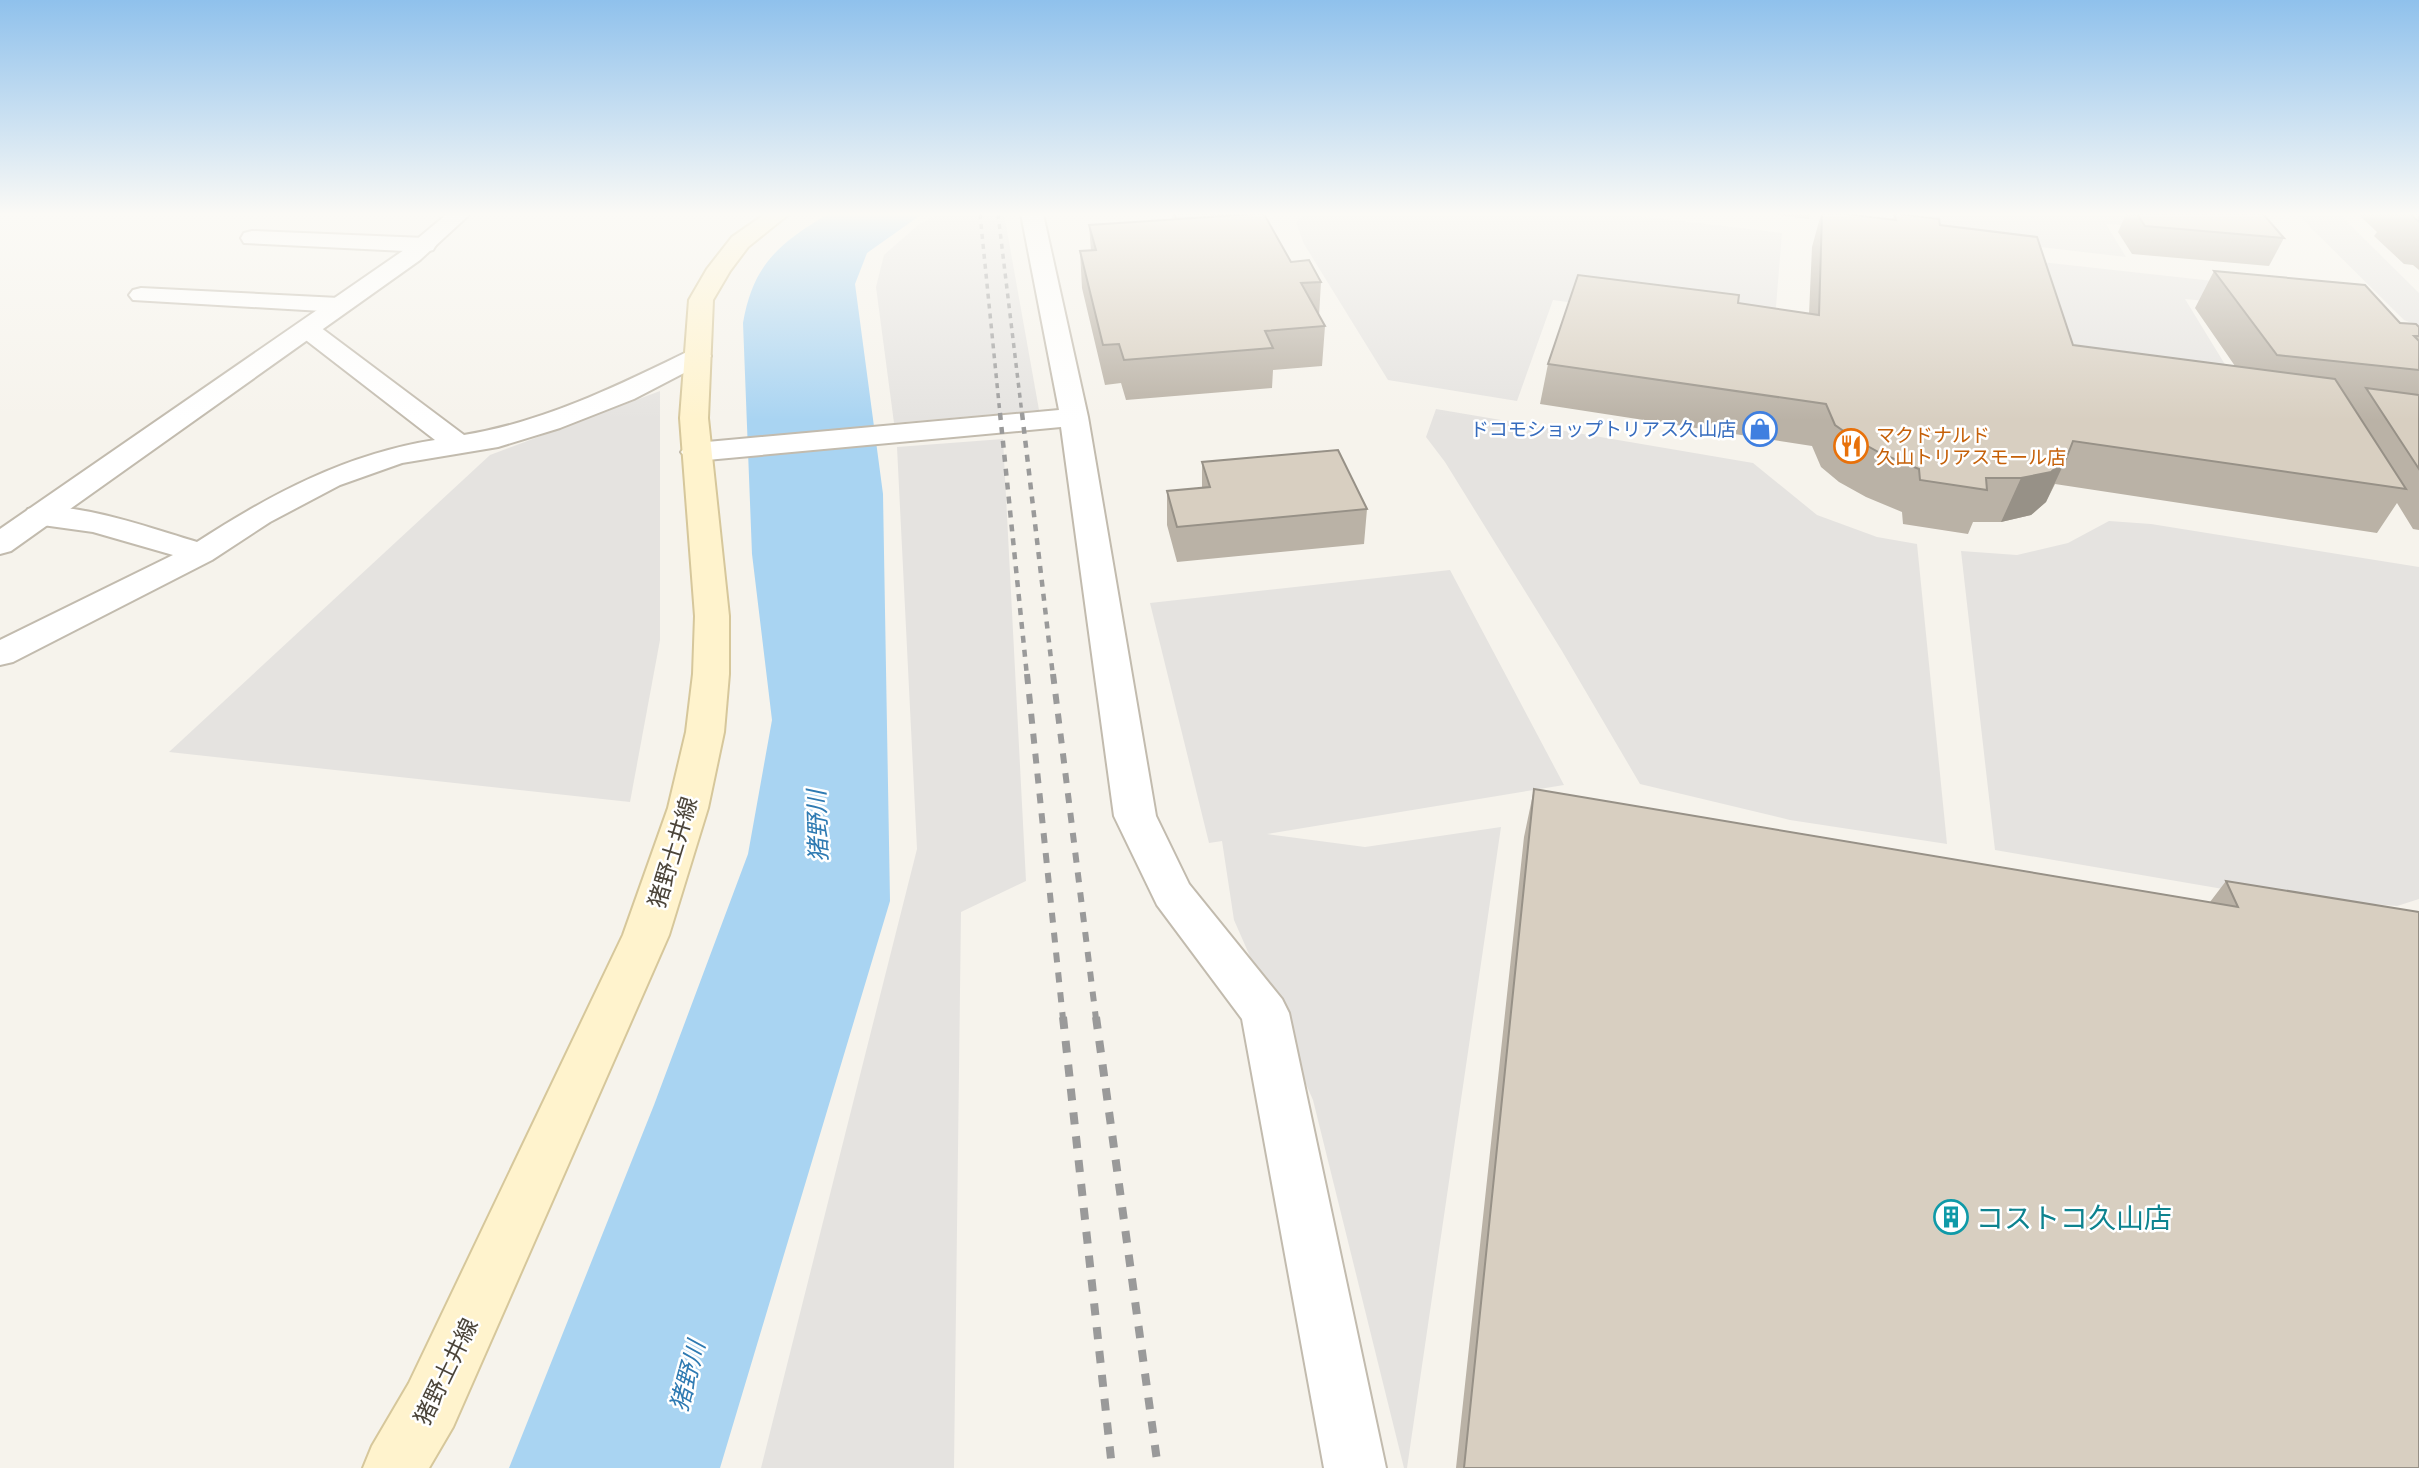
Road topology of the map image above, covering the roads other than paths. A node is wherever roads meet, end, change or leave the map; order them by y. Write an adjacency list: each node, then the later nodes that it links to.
1 (372, 283): 5 (street)
2 (711, 283): 7 (main road, 猪野土井線)
3 (1046, 283): 8 (street)
4 (141, 295): 5 (street)
5 (340, 305): 6 (street)
6 (306, 329): 9 (street); 11 (street)
7 (698, 356): 9 (street); 10 (main road, 猪野土井線)
8 (1074, 417): 10 (street); 15 (street)
9 (458, 444): 12 (street)
10 (696, 452): 14 (main road, 猪野土井線)
11 (14, 530): 12 (street)
12 (201, 553): 13 (street)
13 (0, 654)
14 (394, 1468)
15 (1355, 1468)

